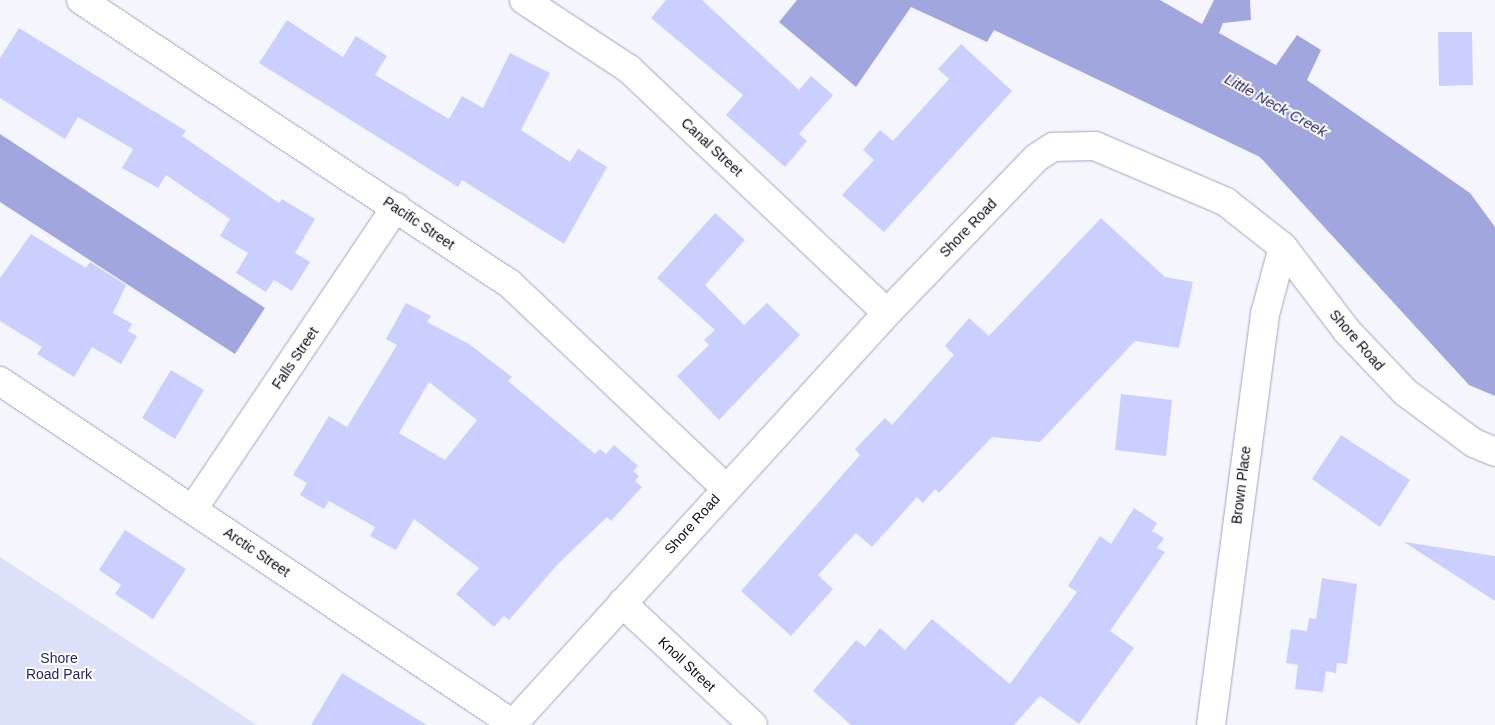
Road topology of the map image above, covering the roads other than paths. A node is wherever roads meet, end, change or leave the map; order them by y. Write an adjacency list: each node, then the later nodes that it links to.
1 (80, 0): 3 (street, Pacific Street)
2 (524, 0): 5 (street, Canal Street)
3 (396, 208): 8 (street, Pacific Street); 9 (street, Falls Street)
4 (1283, 247): 5 (street, Shore Road); 7 (street, Shore Road); 13 (street, Brown Place)
5 (887, 313): 8 (street, Shore Road)
6 (0, 382): 9 (street, Arctic Street)
7 (1495, 452)
8 (725, 487): 10 (street, Shore Road)
9 (193, 509): 11 (street, Arctic Street)
10 (622, 603): 11 (street, Shore Road); 12 (street, Knoll Street)
11 (512, 724)
12 (753, 725)
13 (1211, 725)

